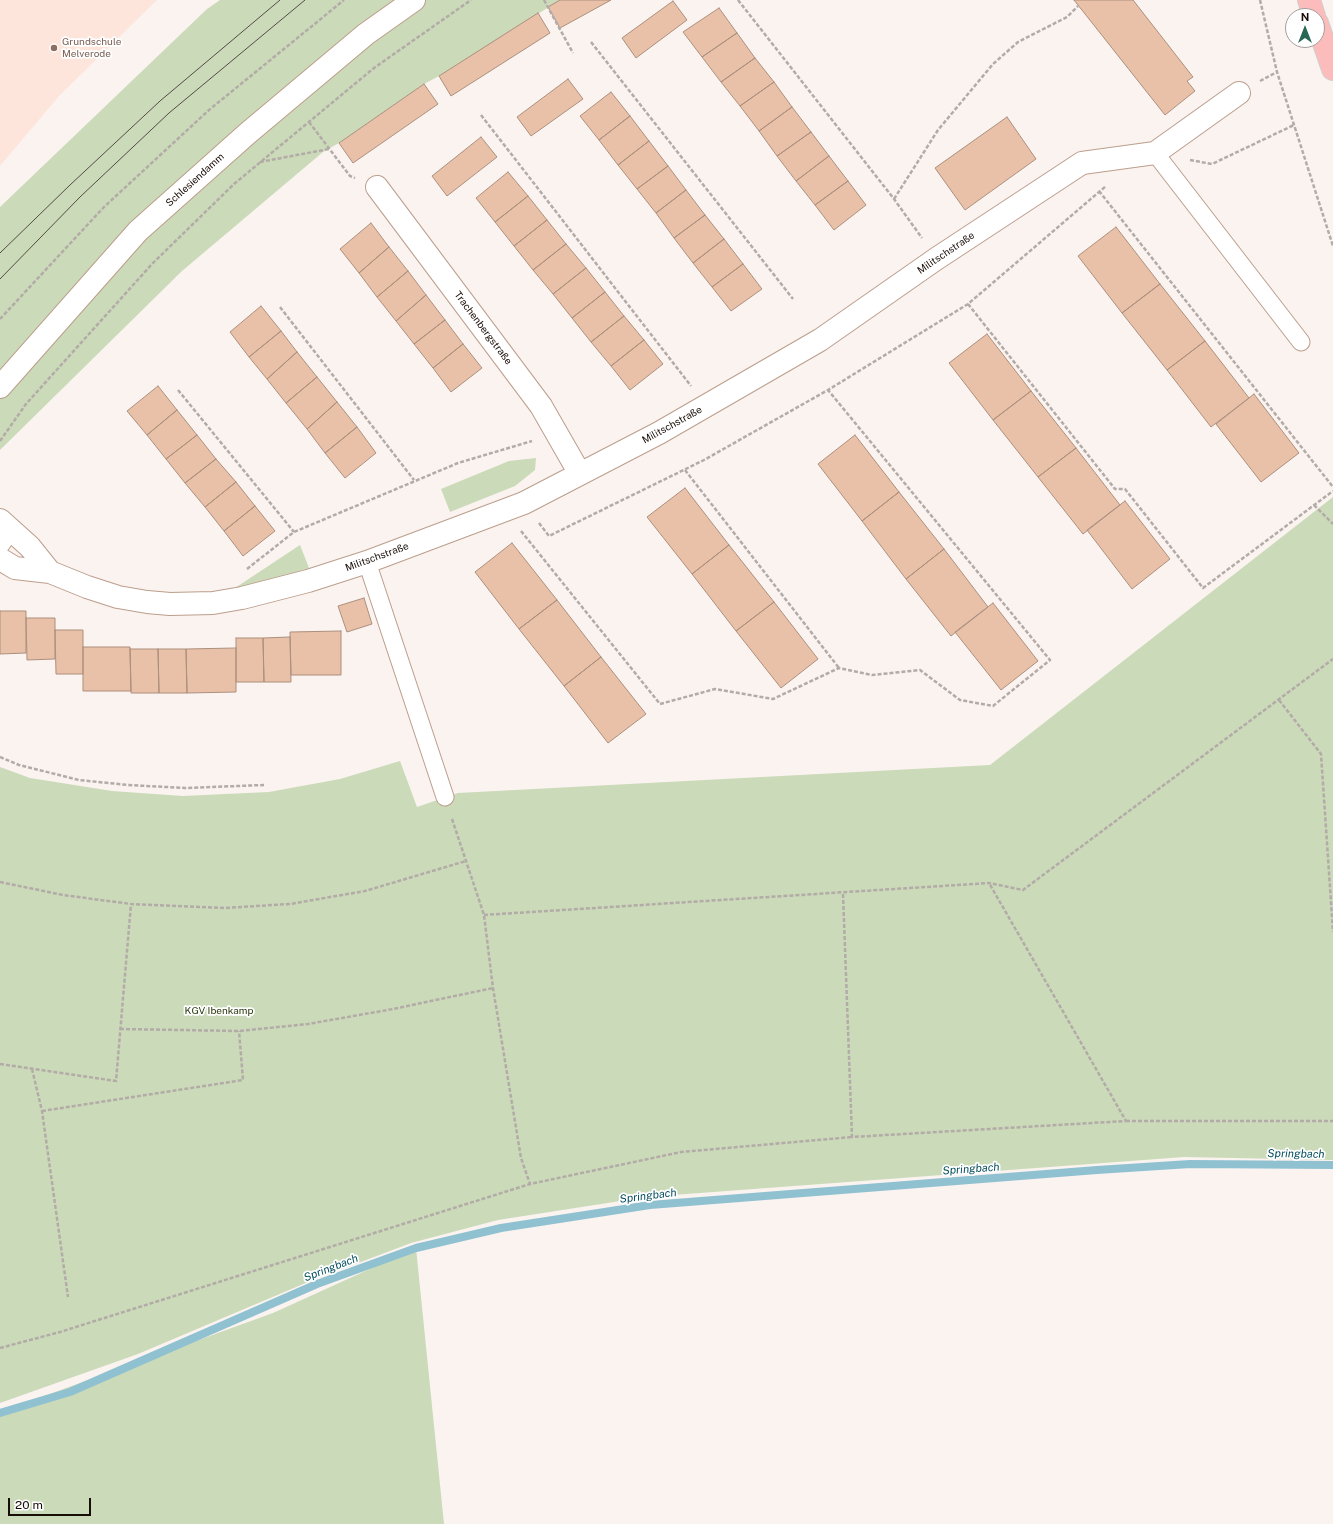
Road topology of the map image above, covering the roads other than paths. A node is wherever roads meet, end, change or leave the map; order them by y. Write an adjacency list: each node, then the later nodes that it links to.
1 (414, 0): 8 (street, Schlesiendamm)
2 (1325, 46): 3 (highway)
3 (1333, 69)
4 (1239, 93): 5 (street, Militschstraße)
5 (1155, 153): 7 (lane); 9 (street, Militschstraße)
6 (377, 187): 9 (street, Trachenbergstraße)
7 (1301, 342)
8 (0, 387)
9 (580, 474): 12 (street, Militschstraße)
10 (4, 532): 13 (street, Militschstraße)
11 (0, 559): 13 (street, Militschstraße)
12 (367, 562): 13 (street, Militschstraße); 14 (lane)
13 (50, 572)
14 (445, 797)

